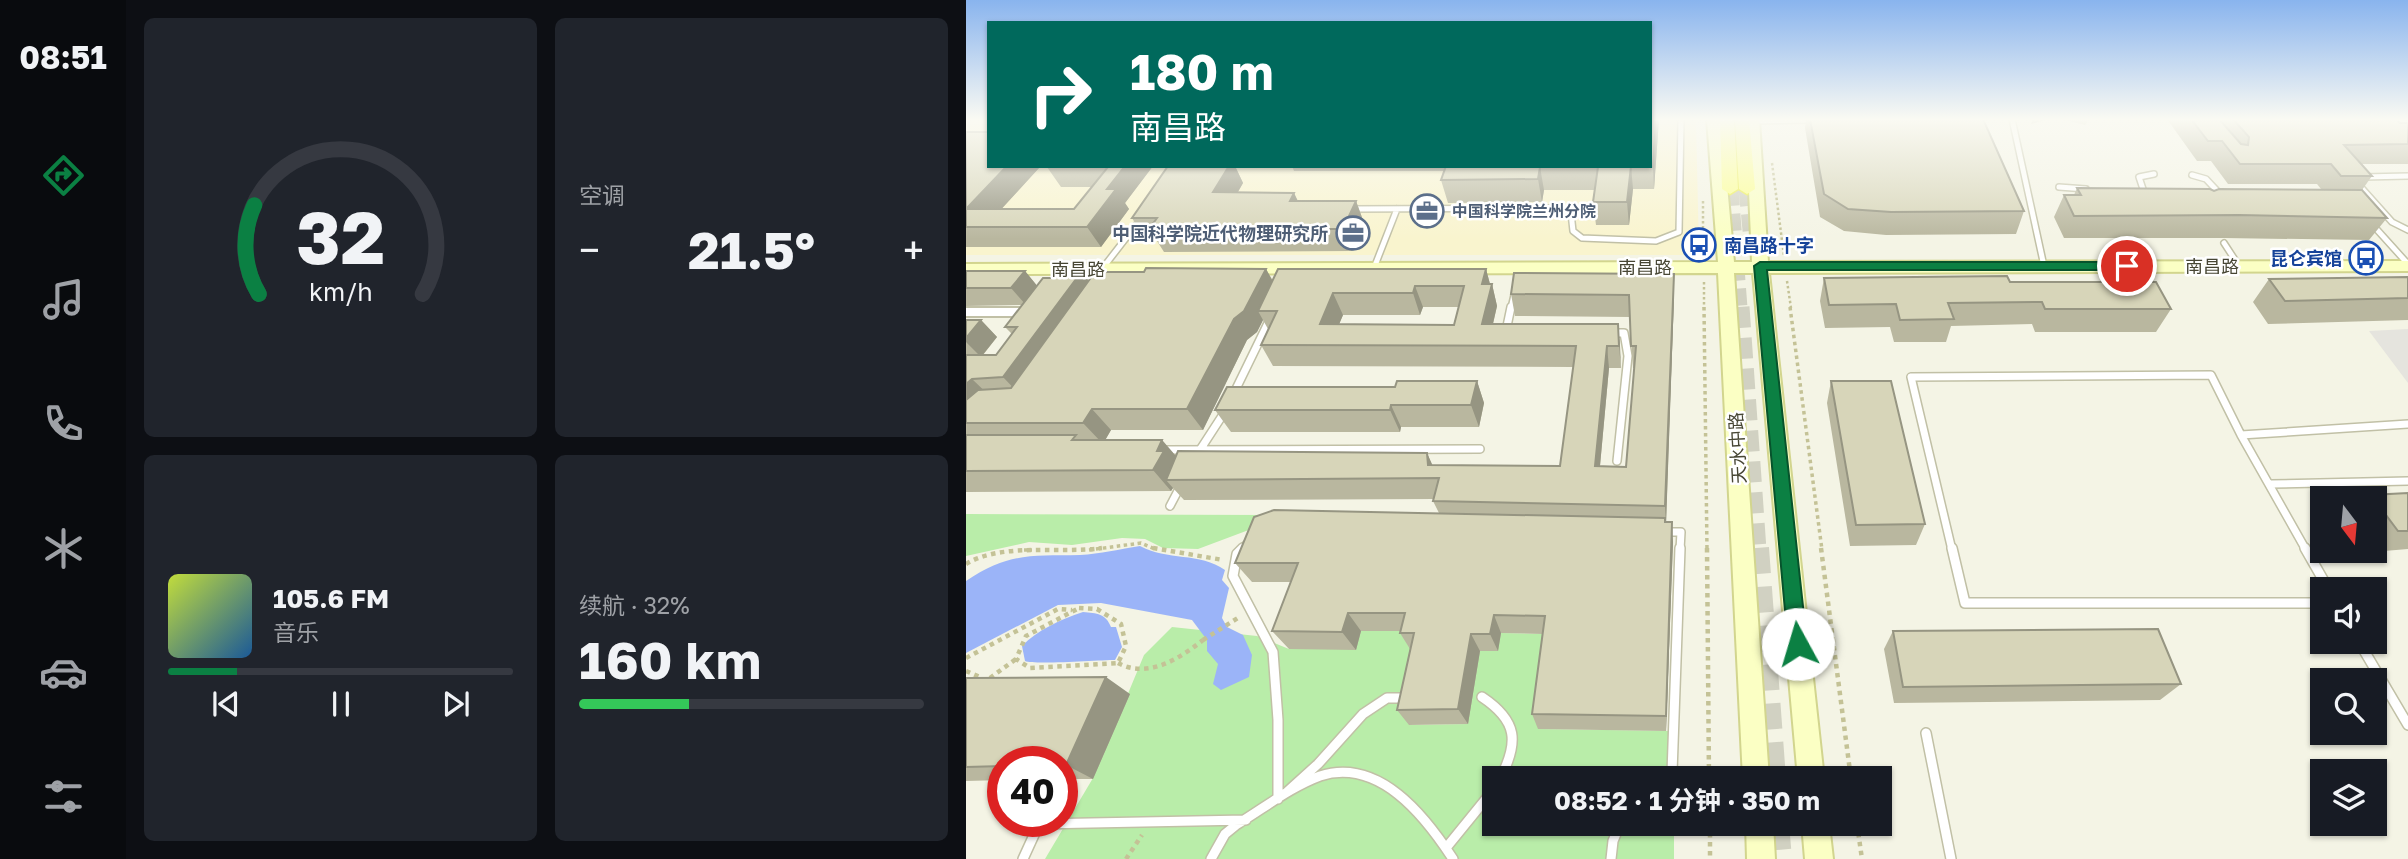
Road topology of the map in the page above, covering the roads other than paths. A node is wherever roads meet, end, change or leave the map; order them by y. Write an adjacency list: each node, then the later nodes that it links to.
1 (1680, 159): 21 (lane)
2 (1717, 159): 27 (street, 天水中路)
3 (1729, 159): 11 (main road)
4 (1748, 159): 12 (main road)
5 (1753, 159): 28 (main road)
6 (2021, 159): 29 (lane)
7 (2154, 174): 15 (lane)
8 (2192, 175): 18 (lane)
9 (2408, 176): 24 (lane)
10 (2059, 187): 13 (lane)
11 (1730, 188)
12 (1747, 189)
13 (2095, 189)
14 (2132, 191): 15 (lane)
15 (2144, 192): 16 (lane)
16 (2156, 192)
17 (2211, 195): 18 (lane)
18 (2221, 195): 19 (lane)
19 (2233, 195)
20 (1344, 209): 21 (lane)
21 (1397, 209): 32 (lane)
22 (2364, 215): 26 (lane)
23 (1142, 218): 34 (lane)
24 (2408, 230)
25 (2224, 243): 30 (lane)
26 (2408, 265): 30 (main road, 南昌路)
27 (1726, 266): 28 (main road, 南昌路); 31 (main road, 南昌路); 65 (main road, 天水中路)
28 (1760, 266): 29 (main road, 南昌路); 66 (main road)
29 (2044, 266): 30 (main road, 南昌路)
30 (2239, 266)
31 (1519, 267): 32 (main road, 南昌路); 39 (lane)
32 (1374, 268): 34 (main road, 南昌路)
33 (966, 269): 34 (main road, 南昌路)
34 (1102, 269)
35 (1041, 301): 38 (lane)
36 (966, 312): 38 (street)
37 (1272, 315): 41 (lane)
38 (1029, 317)
39 (1520, 332)
40 (1598, 333): 49 (lane)
41 (1231, 398)
42 (1226, 410): 47 (lane)
43 (2408, 424): 44 (lane)
44 (2241, 435): 52 (lane); 57 (lane)
45 (1480, 449): 47 (lane)
46 (1158, 450): 47 (lane)
47 (1199, 450): 48 (lane)
48 (1194, 461)
49 (1617, 461)
50 (1188, 472): 53 (lane)
51 (2408, 481): 52 (lane)
52 (2271, 484): 56 (lane)
53 (1170, 506)
54 (1653, 531): 64 (lane)
55 (1256, 536): 67 (lane)
56 (2322, 577)
57 (2310, 603)
58 (2366, 654): 61 (lane)
59 (1482, 697): 63 (lane)
60 (1409, 698): 67 (lane)
61 (2408, 725)
62 (1926, 733): 80 (lane)
63 (1505, 766)
64 (1672, 766)
65 (1755, 766)
66 (1810, 766)
67 (1278, 799): 69 (lane); 73 (lane)
68 (1482, 804): 73 (lane)
69 (1250, 819): 74 (lane); 75 (lane)
70 (1614, 836): 77 (lane)
71 (1759, 836): 78 (main road)
72 (1816, 836): 79 (main road)
73 (1446, 848): 76 (lane)
74 (1023, 859)
75 (1211, 859)
76 (1453, 859)
77 (1611, 859)
78 (1760, 859)
79 (1819, 859)
80 (1951, 859)

